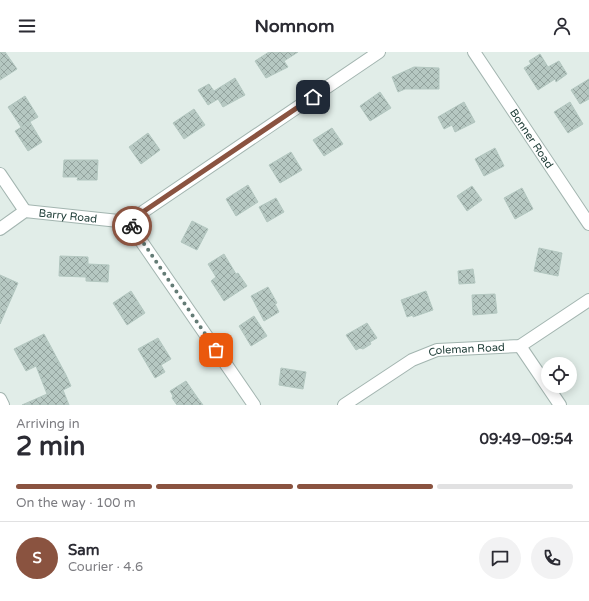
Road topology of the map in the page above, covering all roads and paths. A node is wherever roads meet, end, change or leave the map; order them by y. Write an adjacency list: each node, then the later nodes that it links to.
1 (379, 52): 5 (street)
2 (474, 52): 6 (street, Bonner Road)
3 (0, 174): 4 (street)
4 (25, 211): 5 (street, Barry Road); 7 (street, Barry Road)
5 (128, 222): 12 (street)
6 (589, 224)
7 (0, 229)
8 (589, 300): 9 (street, Coleman Road)
9 (520, 346): 13 (street, Coleman Road); 14 (street)
10 (0, 399): 11 (street)
11 (3, 405)
12 (254, 405)
13 (344, 405)
14 (560, 405)

